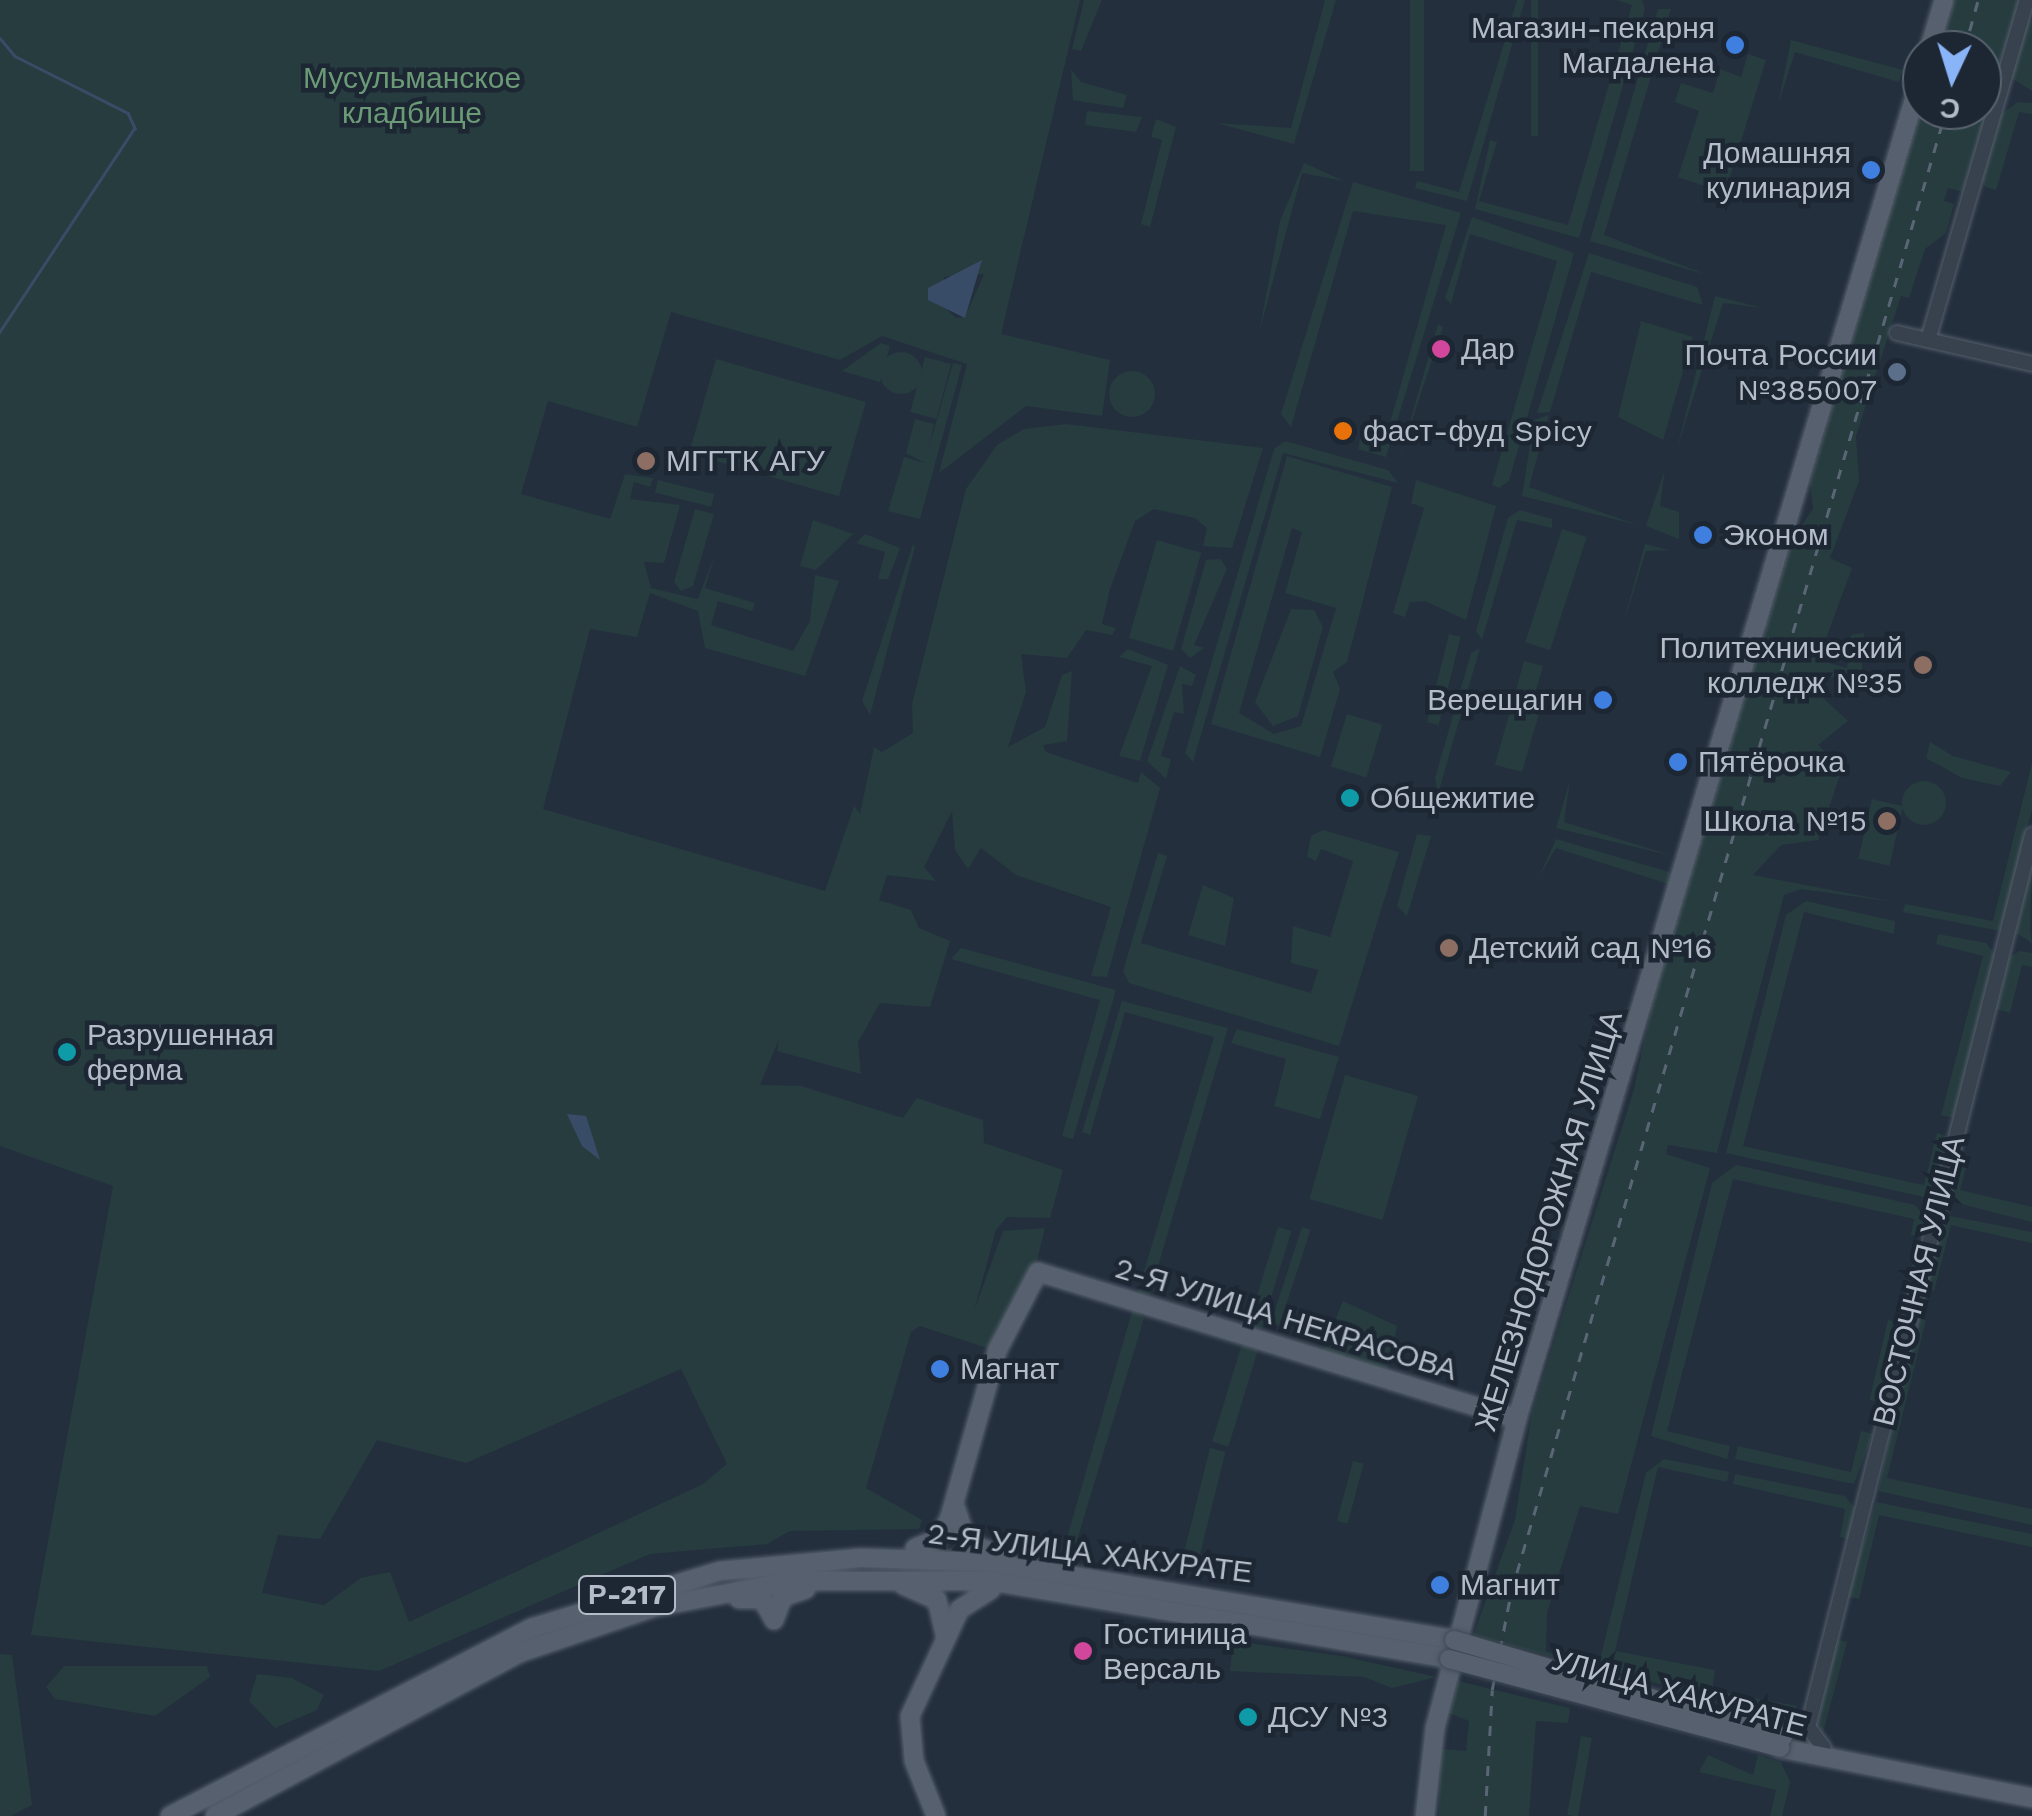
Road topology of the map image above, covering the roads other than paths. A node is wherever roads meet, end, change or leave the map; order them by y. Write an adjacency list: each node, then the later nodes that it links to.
1 (1944, 0): 3 (main road)
2 (2027, 0): 6 (street)
3 (1934, 30)
4 (1905, 130): 10 (main road, ЖЕЛЕЗНОДОРОЖНАЯ УЛИЦА)
5 (1897, 333): 6 (street)
6 (1928, 340): 7 (street)
7 (2032, 364)
8 (2032, 835): 24 (street, ВОСТОЧНАЯ УЛИЦА)
9 (1038, 1272): 10 (main road, 2-Я УЛИЦА НЕКРАСОВА); 11 (main road, 2-Я УЛИЦА ХАКУРАТЕ)
10 (1517, 1419): 32 (main road, ЖЕЛЕЗНОДОРОЖНАЯ УЛИЦА)
11 (956, 1503): 12 (main road); 13 (main road)
12 (904, 1551): 13 (main road); 14 (main road, 2-Я УЛИЦА ХАКУРАТЕ / Р-217); 29 (main road, 2-Я УЛИЦА ХАКУРАТЕ / Р-217)
13 (995, 1554): 14 (main road)
14 (1074, 1572): 20 (main road, 2-Я УЛИЦА ХАКУРАТЕ / Р-217)
15 (899, 1582): 16 (main road); 17 (main road); 18 (main road, 2-Я УЛИЦА ХАКУРАТЕ / Р-217); 21 (main road); 23 (main road, 2-Я УЛИЦА ХАКУРАТЕ / Р-217)
16 (797, 1590): 19 (main road); 19 (main road)
17 (990, 1590): 18 (main road); 21 (main road)
18 (1071, 1592): 22 (main road, 2-Я УЛИЦА ХАКУРАТЕ / Р-217)
19 (751, 1596): 23 (main road)
20 (1454, 1640): 25 (main road, УЛИЦА ХАКУРАТЕ, bridge)
21 (944, 1649): 31 (main road)
22 (1449, 1659): 25 (main road, УЛИЦА ХАКУРАТЕ, bridge)
23 (487, 1669): 30 (main road, 2-Я УЛИЦА ХАКУРАТЕ / Р-217)
24 (1808, 1727): 25 (street); 26 (street)
25 (1783, 1741): 26 (main road, УЛИЦА ХАКУРАТЕ); 27 (main road, УЛИЦА ХАКУРАТЕ)
26 (1824, 1748): 27 (main road, УЛИЦА ХАКУРАТЕ)
27 (1896, 1771): 28 (main road, УЛИЦА ХАКУРАТЕ)
28 (2032, 1798)
29 (170, 1816)
30 (214, 1816)
31 (936, 1816)
32 (1425, 1816)

